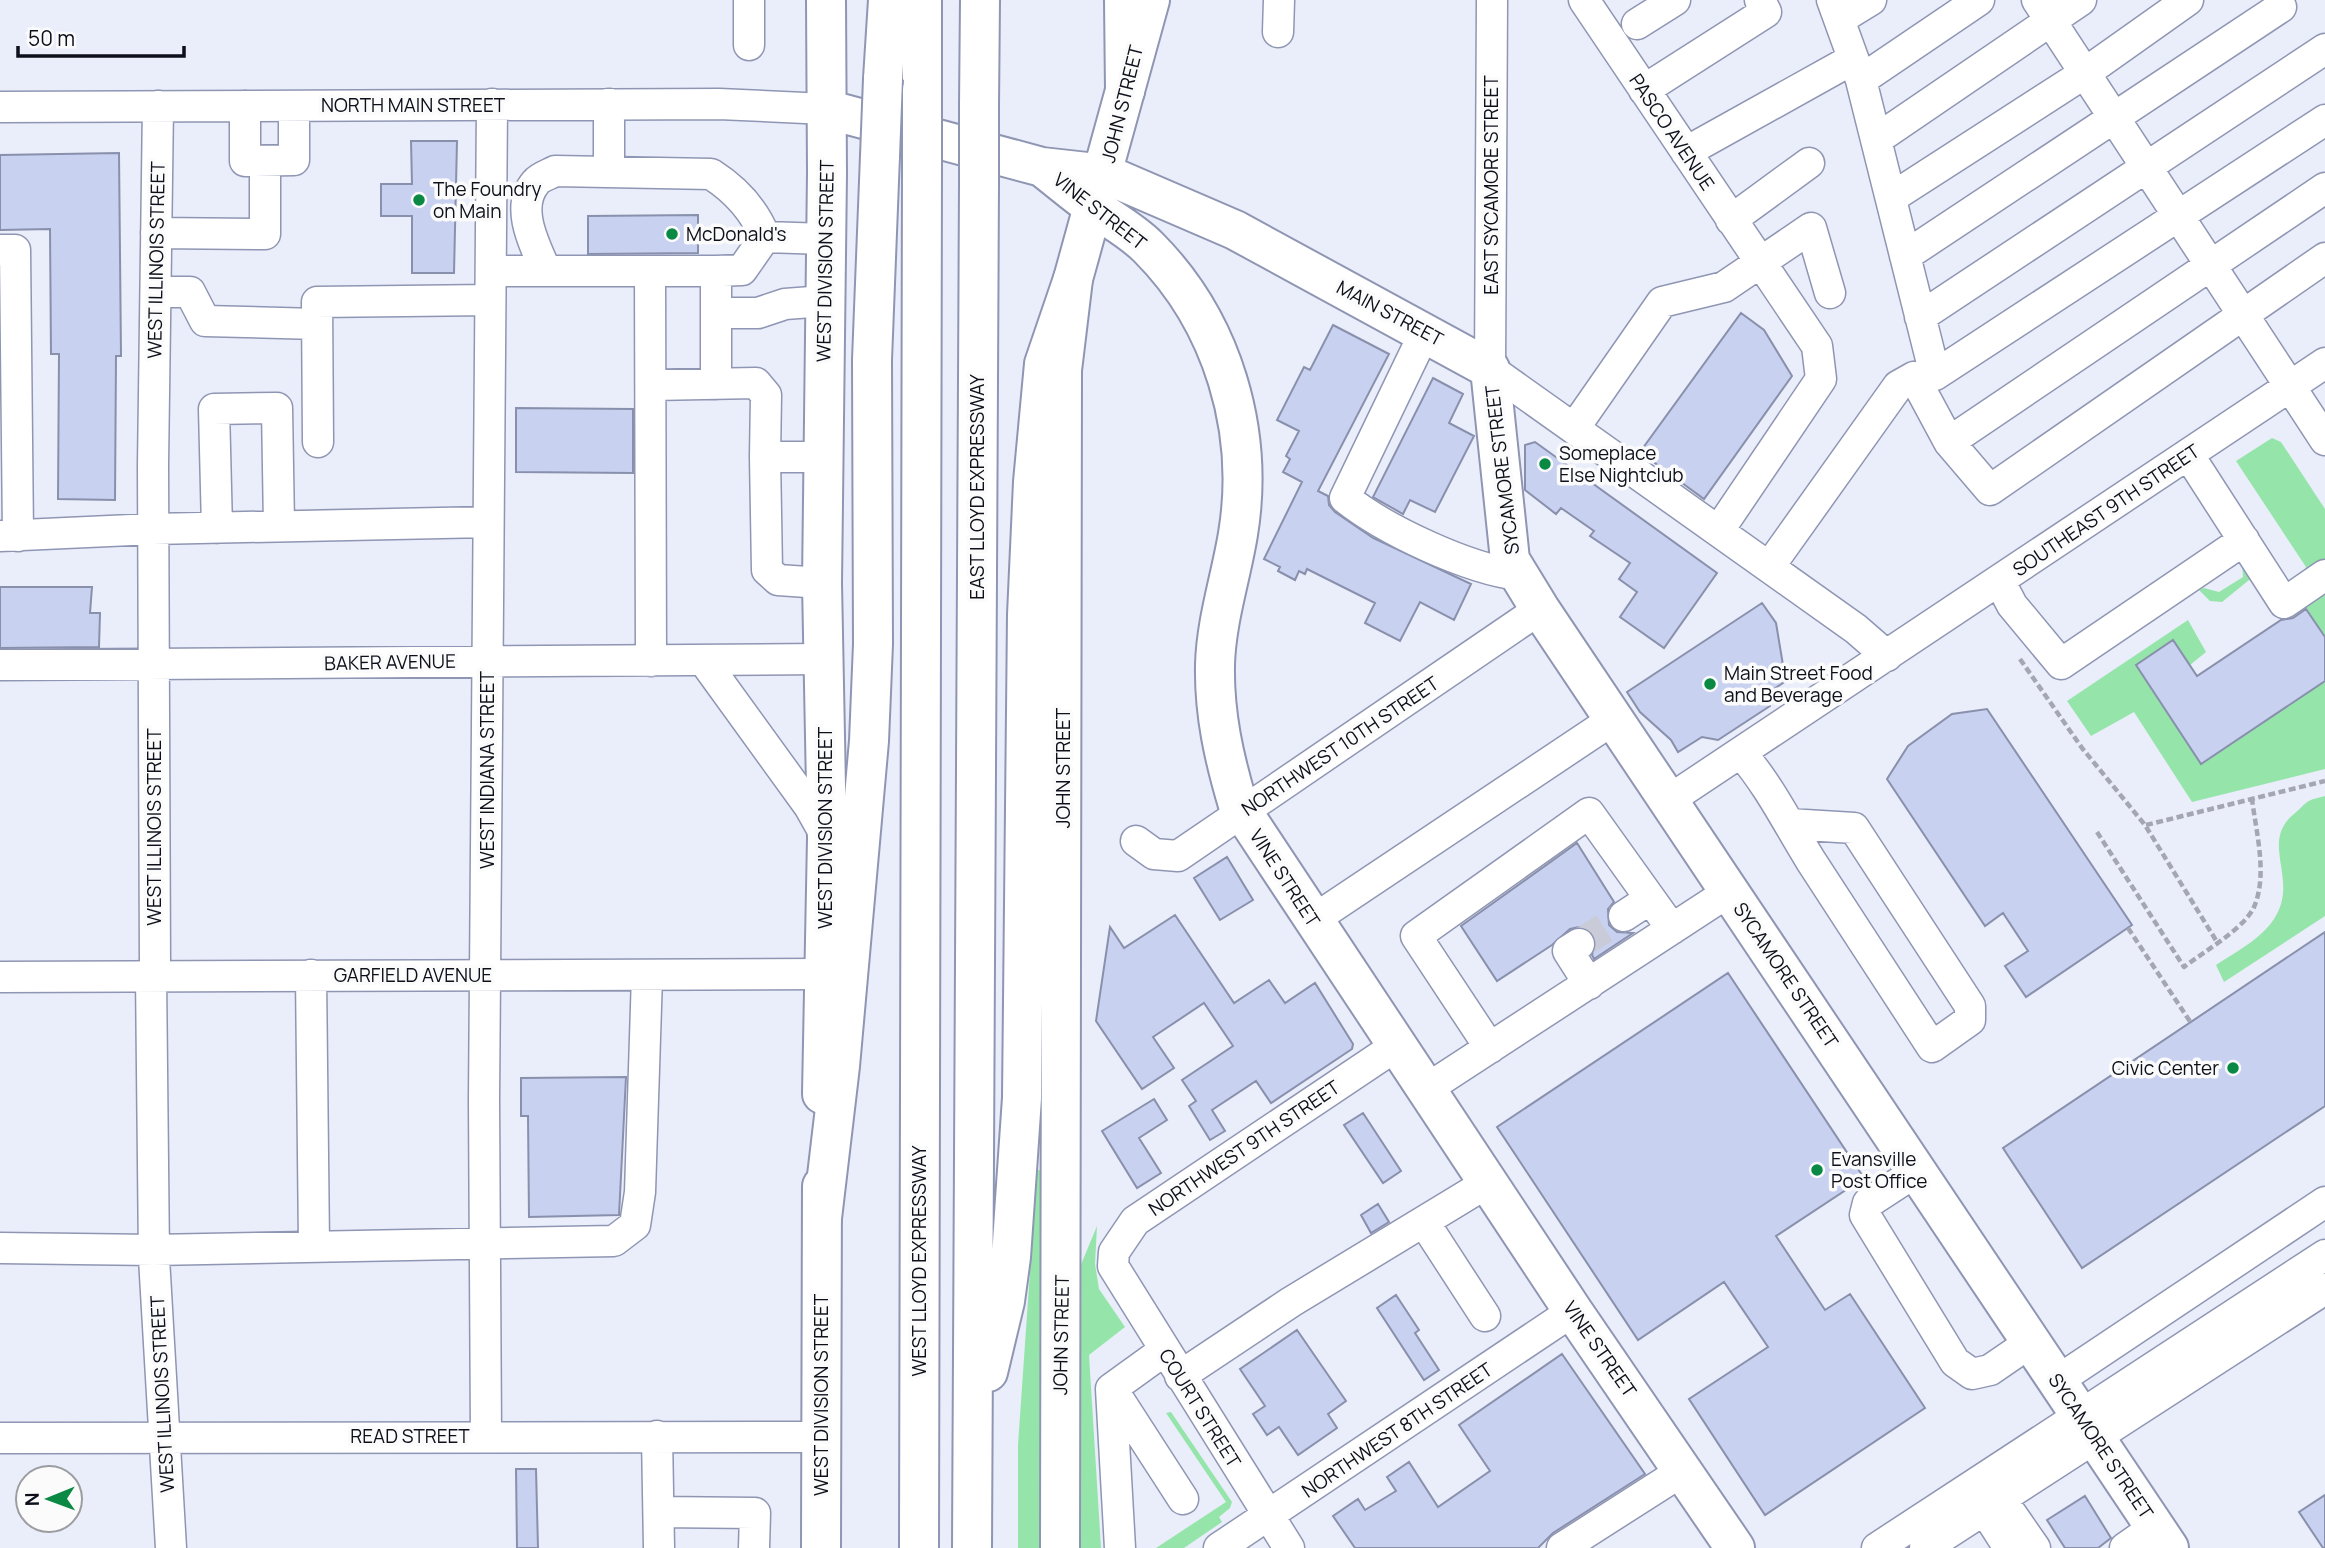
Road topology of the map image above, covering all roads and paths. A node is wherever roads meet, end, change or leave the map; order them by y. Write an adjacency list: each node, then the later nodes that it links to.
1 (749, 0): 22 (street)
2 (825, 0): 34 (main road, WEST DIVISION STREET)
3 (888, 0): 139 (main road, bridge)
4 (922, 0): 173 (main road, WEST LLOYD EXPRESSWAY, bridge)
5 (980, 0): 156 (main road, EAST LLOYD EXPRESSWAY, bridge)
6 (1124, 0): 27 (main road)
7 (1150, 0): 27 (main road, JOHN STREET)
8 (1279, 0): 21 (street)
9 (1492, 0): 73 (street, EAST SYCAMORE STREET)
10 (1584, 0): 26 (street, PASCO AVENUE)
11 (1675, 0): 20 (street)
12 (1760, 0): 26 (street)
13 (1871, 0): 18 (street)
14 (1979, 0): 24 (street)
15 (2081, 0): 19 (street)
16 (2188, 0): 25 (street)
17 (2283, 2): 35 (street)
18 (1836, 10): 24 (street)
19 (2044, 10): 25 (street); 37 (street)
20 (1637, 24)
21 (1278, 32)
22 (748, 45)
23 (2325, 49): 41 (street)
24 (1857, 70): 37 (street); 38 (street)
25 (2085, 73): 35 (street); 47 (street)
26 (1644, 90): 38 (street, PASCO AVENUE)
27 (1125, 91): 44 (main road, JOHN STREET)
28 (492, 104): 29 (street, NORTH MAIN STREET); 32 (street, NORTH MAIN STREET); 46 (street, WEST INDIANA STREET)
29 (609, 104): 34 (street, NORTH MAIN STREET); 42 (street)
30 (158, 106): 31 (street, NORTH MAIN STREET); 33 (street, NORTH MAIN STREET); 50 (street, WEST ILLINOIS STREET)
31 (245, 106): 32 (street, NORTH MAIN STREET); 39 (street)
32 (294, 106): 39 (street)
33 (0, 107)
34 (826, 108): 44 (main road, VINE STREET); 52 (main road, WEST DIVISION STREET)
35 (2113, 119): 41 (street); 54 (street)
36 (2325, 120): 48 (street)
37 (1877, 139): 47 (street)
38 (1686, 152): 49 (street, PASCO AVENUE)
39 (265, 161): 50 (street)
40 (1809, 163): 49 (street)
41 (2145, 167): 48 (street); 69 (street)
42 (609, 172): 45 (street); 51 (street)
43 (2325, 188): 57 (street)
44 (1100, 191): 62 (main road, JOHN STREET); 71 (main road, MAIN STREET); 111 (main road, VINE STREET)
45 (531, 195): 46 (street); 59 (street)
46 (492, 196): 58 (street, WEST INDIANA STREET)
47 (1891, 198): 54 (street)
48 (2178, 216): 57 (street); 74 (street)
49 (1731, 220): 56 (street, PASCO AVENUE)
50 (156, 233): 63 (street, WEST ILLINOIS STREET)
51 (765, 237): 52 (street); 61 (street)
52 (826, 239): 66 (main road, WEST DIVISION STREET)
53 (0, 250): 90 (street)
54 (1905, 256): 69 (street)
55 (2325, 258): 68 (street)
56 (1760, 263): 64 (street); 78 (street); 89 (street, PASCO AVENUE)
57 (2208, 265): 68 (street); 81 (street)
58 (491, 271): 59 (street); 65 (street, WEST INDIANA STREET)
59 (545, 271): 60 (street)
60 (650, 271): 61 (street); 76 (street)
61 (716, 271): 67 (street)
62 (1073, 279): 156 (main road); 175 (main road, JOHN STREET)
63 (156, 292): 70 (street); 88 (street, WEST ILLINOIS STREET)
64 (1830, 293)
65 (490, 300): 70 (street); 85 (street, WEST INDIANA STREET)
66 (825, 301): 67 (street); 84 (main road, WEST DIVISION STREET)
67 (716, 313): 75 (street)
68 (2241, 314): 77 (street); 81 (street)
69 (1920, 317): 74 (street)
70 (317, 324): 80 (street)
71 (1426, 332): 73 (main road, MAIN STREET); 93 (street)
72 (2325, 363): 77 (street, SOUTHEAST 9TH STREET)
73 (1490, 369): 78 (street, MAIN STREET); 93 (main road, SYCAMORE STREET)
74 (1924, 376): 81 (street); 92 (street)
75 (716, 384): 76 (street); 83 (street)
76 (652, 385): 101 (street)
77 (2290, 388): 79 (street); 82 (street, SOUTHEAST 9TH STREET)
78 (1575, 427): 89 (street, MAIN STREET)
79 (2325, 440)
80 (318, 442)
81 (1949, 442)
82 (2188, 454): 91 (street); 95 (street, SOUTHEAST 9TH STREET)
83 (765, 457): 84 (street); 96 (street)
84 (823, 457): 96 (main road, WEST DIVISION STREET)
85 (488, 522): 86 (street); 103 (street, WEST INDIANA STREET)
86 (279, 526): 87 (street); 87 (street)
87 (217, 527): 88 (street)
88 (153, 529): 90 (street); 104 (street, WEST ILLINOIS STREET)
89 (1719, 530): 92 (street, MAIN STREET)
90 (9, 536)
91 (2244, 540): 94 (street); 95 (street)
92 (1769, 567): 99 (street, MAIN STREET)
93 (1519, 575): 97 (main road, SYCAMORE STREET)
94 (2325, 575)
95 (2000, 582): 99 (street, SOUTHEAST 9TH STREET)
96 (822, 583): 100 (main road, WEST DIVISION STREET)
97 (1540, 609): 106 (main road, SYCAMORE STREET); 111 (street, NORTHWEST 10TH STREET)
98 (2015, 650): 113 (path)
99 (1887, 656): 107 (street)
100 (822, 659): 102 (street, BAKER AVENUE); 115 (main road, WEST DIVISION STREET)
101 (651, 661): 102 (street, BAKER AVENUE); 103 (street, BAKER AVENUE)
102 (704, 661): 115 (street)
103 (487, 662): 104 (street, BAKER AVENUE); 128 (street, WEST INDIANA STREET)
104 (154, 664): 105 (street, BAKER AVENUE); 126 (street, WEST ILLINOIS STREET)
105 (0, 665)
106 (1615, 719): 110 (main road, SYCAMORE STREET); 120 (street)
107 (1741, 753): 110 (street); 112 (street)
108 (2325, 781): 109 (path)
109 (2252, 799): 113 (path); 123 (path)
110 (1669, 800): 117 (main road, SYCAMORE STREET)
111 (1242, 812): 116 (street, NORTHWEST 10TH STREET); 120 (main road, VINE STREET)
112 (1789, 824): 112 (street)
113 (2146, 825): 123 (path)
114 (2097, 832): 123 (path)
115 (827, 838): 125 (main road, WEST DIVISION STREET)
116 (1136, 841)
117 (1730, 891): 122 (street); 136 (main road, SYCAMORE STREET)
118 (1650, 899): 119 (street); 122 (street); 134 (street)
119 (1624, 916)
120 (1313, 920): 133 (main road, VINE STREET)
121 (2128, 928): 132 (path)
122 (1672, 929): 131 (street)
123 (2217, 942)
124 (1579, 944): 131 (street)
125 (825, 974): 129 (street, GARFIELD AVENUE); 139 (main road, WEST DIVISION STREET)
126 (151, 975): 127 (street, GARFIELD AVENUE); 130 (street, GARFIELD AVENUE); 144 (street, WEST ILLINOIS STREET)
127 (311, 975): 128 (street, GARFIELD AVENUE); 142 (street)
128 (485, 975): 129 (street, GARFIELD AVENUE); 141 (street, WEST INDIANA STREET)
129 (647, 976): 141 (street)
130 (0, 977)
131 (1589, 984): 134 (street)
132 (2191, 1023)
133 (1396, 1045): 135 (main road, VINE STREET); 146 (street, NORTHWEST 9TH STREET)
134 (1490, 1048): 135 (street)
135 (1425, 1090): 137 (main road, VINE STREET)
136 (1917, 1171): 150 (main road, SYCAMORE STREET); 150 (street)
137 (1488, 1183): 140 (street); 148 (main road, VINE STREET)
138 (2325, 1202): 153 (street)
139 (822, 1218): 160 (main road, WEST DIVISION STREET)
140 (1424, 1222): 149 (street); 152 (street)
141 (485, 1242): 142 (street); 157 (street, WEST INDIANA STREET)
142 (314, 1245): 144 (street)
143 (0, 1248): 144 (street)
144 (154, 1250): 159 (street, WEST ILLINOIS STREET)
145 (2325, 1255): 155 (street)
146 (1113, 1266): 151 (street, COURT STREET)
147 (2325, 1289): 155 (street)
148 (1573, 1311): 162 (main road, VINE STREET); 166 (street, NORTHWEST 8TH STREET)
149 (1485, 1317)
150 (2031, 1342): 153 (main road, SYCAMORE STREET)
151 (1164, 1350): 152 (street, COURT STREET); 154 (street)
152 (1180, 1376): 166 (street, COURT STREET)
153 (2057, 1381): 155 (main road, SYCAMORE STREET)
154 (1111, 1389): 163 (street); 176 (street)
155 (2087, 1425): 164 (street); 167 (main road, SYCAMORE STREET); 180 (street)
156 (973, 1435): 174 (main road)
157 (486, 1436): 158 (street, READ STREET); 159 (street, READ STREET)
158 (657, 1436): 160 (street, READ STREET); 165 (street)
159 (163, 1437): 161 (street, READ STREET); 169 (street, WEST ILLINOIS STREET)
160 (820, 1437): 172 (main road, WEST DIVISION STREET)
161 (0, 1438)
162 (1684, 1470): 168 (street); 179 (main road, VINE STREET)
163 (1183, 1499)
164 (1993, 1504): 181 (street); 182 (street); 183 (street)
165 (659, 1513): 170 (street); 171 (street)
166 (1267, 1516): 177 (street, NORTHWEST 8TH STREET); 178 (street, COURT STREET)
167 (2139, 1543)
168 (1574, 1545)
169 (171, 1548)
170 (659, 1548)
171 (754, 1548)
172 (821, 1548)
173 (919, 1548)
174 (972, 1548)
175 (1060, 1548)
176 (1120, 1548)
177 (1219, 1548)
178 (1289, 1548)
179 (1735, 1548)
180 (1877, 1548)
181 (1925, 1548)
182 (2009, 1548)
183 (2035, 1548)

